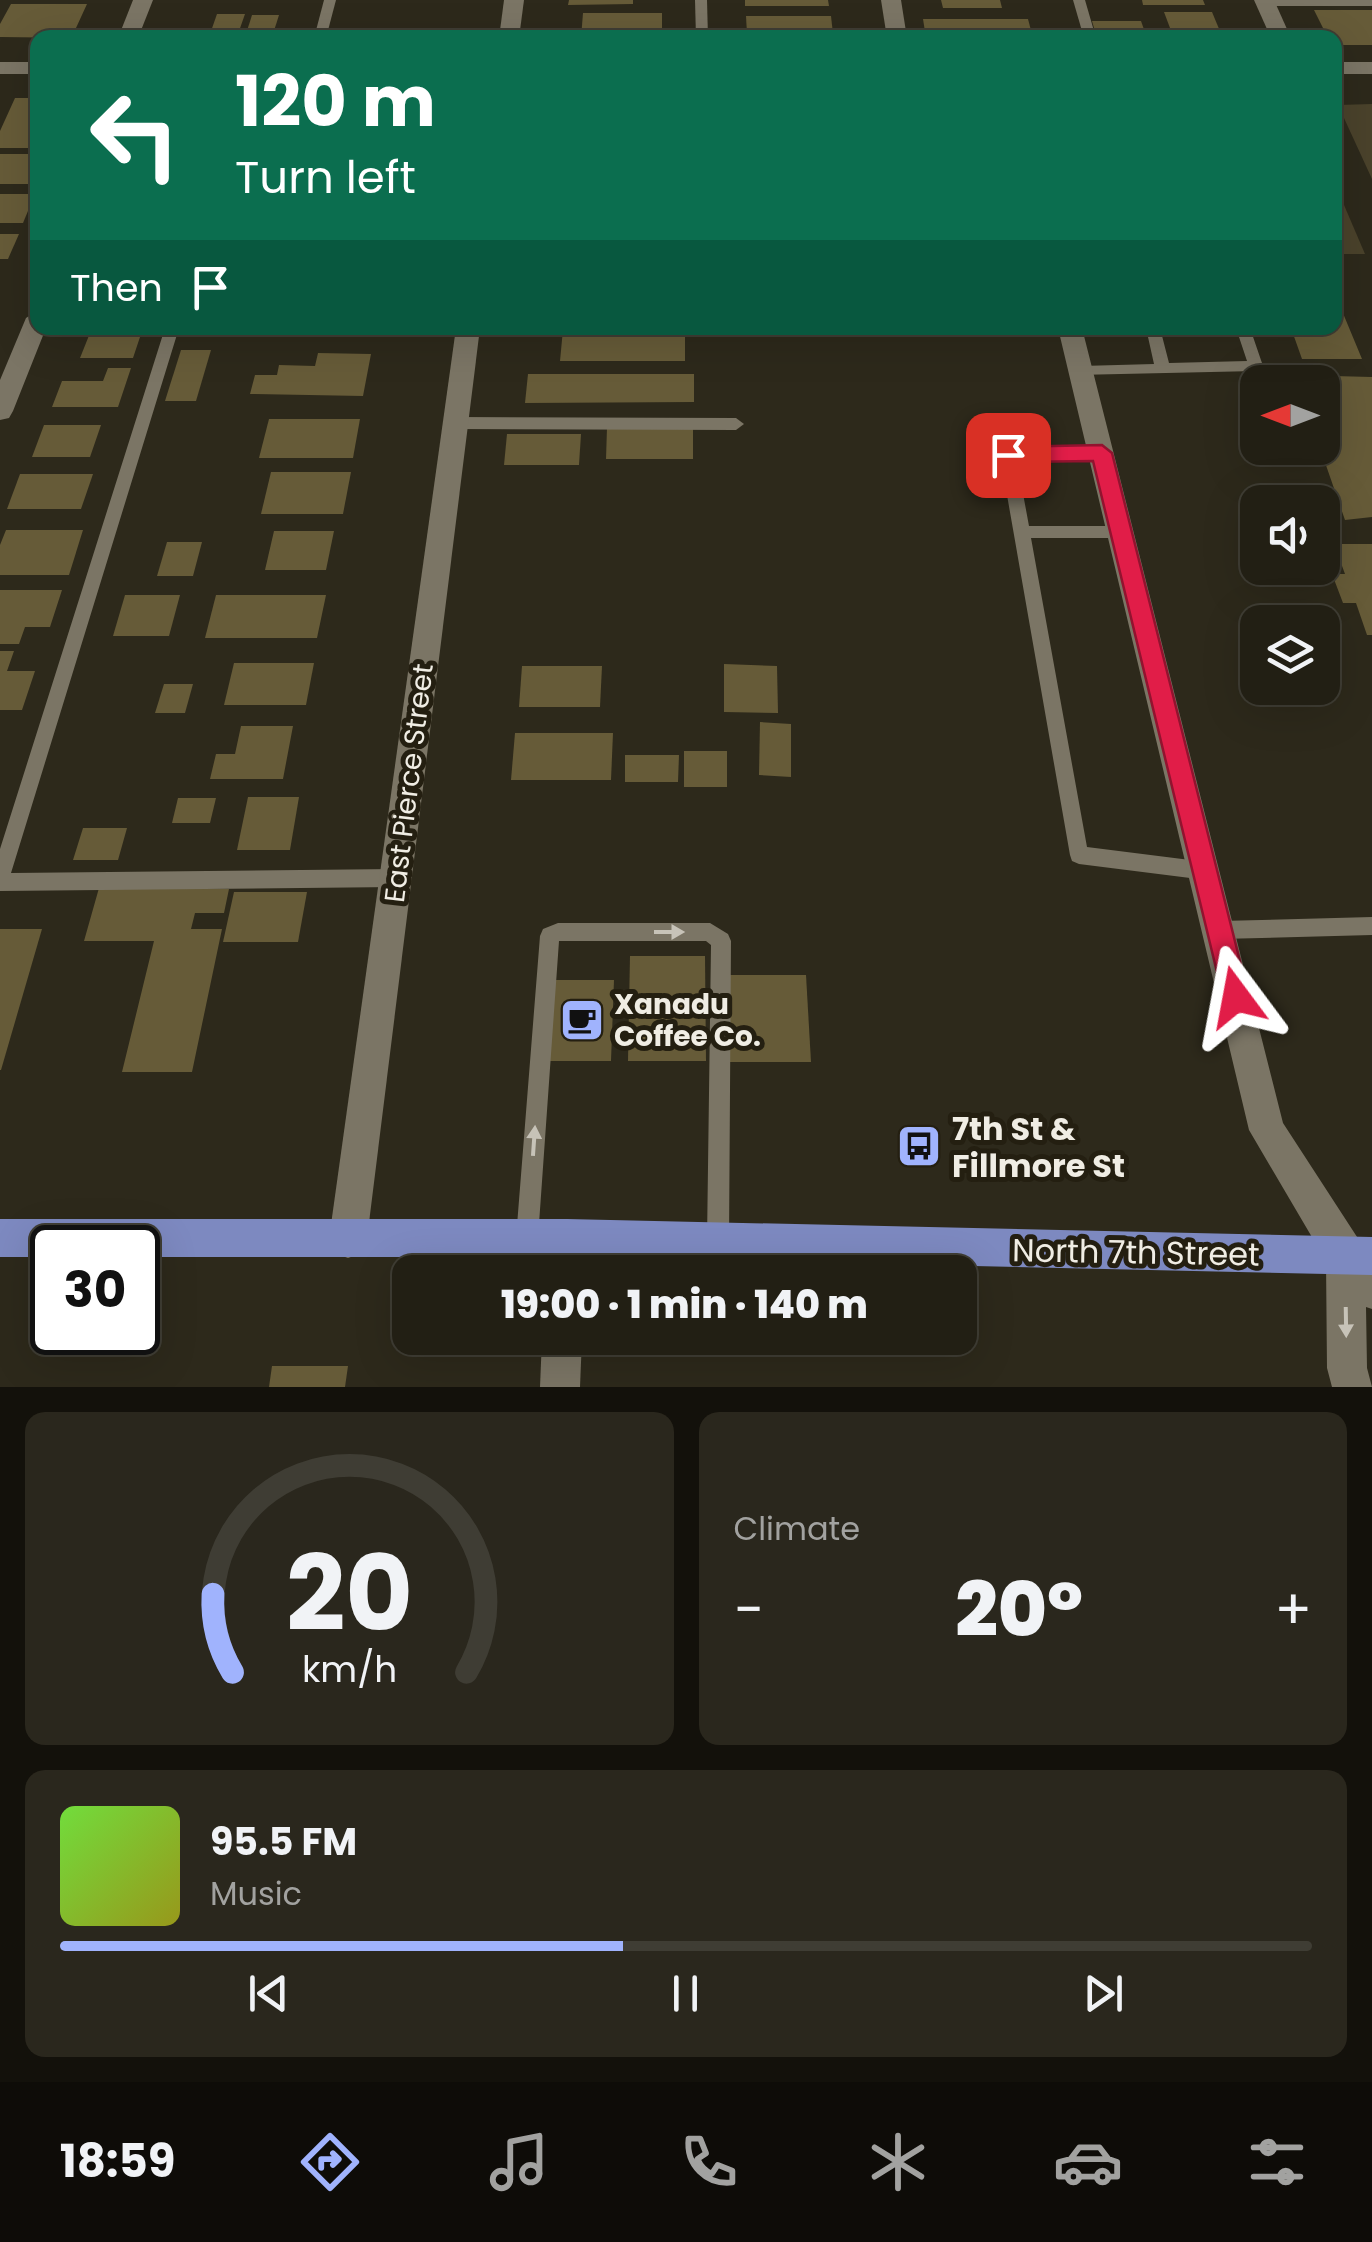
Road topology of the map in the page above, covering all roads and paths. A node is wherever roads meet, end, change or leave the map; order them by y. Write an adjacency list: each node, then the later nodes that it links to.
1 (143, 0): 9 (street)
2 (330, 0): 10 (lane)
3 (514, 0): 11 (street)
4 (701, 0): 12 (lane)
5 (891, 0): 13 (street)
6 (1079, 0): 14 (lane)
7 (1265, 2): 8 (lane); 15 (street)
8 (1372, 3)
9 (131, 30)
10 (322, 30)
11 (510, 30)
12 (702, 30)
13 (895, 30)
14 (1088, 30)
15 (1277, 30)
16 (0, 68): 17 (street)
17 (30, 68)
18 (1342, 68): 19 (street)
19 (1372, 68)
20 (31, 335): 28 (street)
21 (170, 335): 36 (lane)
22 (467, 335): 29 (street, East Pierce Street)
23 (1072, 335): 27 (street)
24 (1155, 335): 26 (lane)
25 (1245, 335): 26 (lane)
26 (1164, 369): 27 (lane)
27 (1081, 370): 31 (street)
28 (0, 411)
29 (455, 423): 30 (lane); 35 (street, East Pierce Street)
30 (736, 424)
31 (1102, 453): 32 (lane); 33 (street)
32 (1022, 532): 33 (lane); 34 (lane)
33 (1121, 532): 34 (street)
34 (1206, 871): 38 (street)
35 (396, 878): 36 (lane); 41 (street, East Pierce Street)
36 (0, 881)
37 (1372, 926): 38 (lane)
38 (1220, 930): 44 (street)
39 (0, 1238): 41 (main road, North 7th Street)
40 (527, 1238): 41 (main road, North 7th Street); 42 (lane, one-way to 42); 43 (main road, North 7th Street)
41 (348, 1239)
42 (718, 1242): 43 (main road, North 7th Street); 44 (main road, North 7th Street)
43 (566, 1255)
44 (1358, 1256): 45 (street); 48 (street, one-way to 48)
45 (1372, 1290)
46 (561, 1355): 47 (street)
47 (560, 1387)
48 (1352, 1387)

